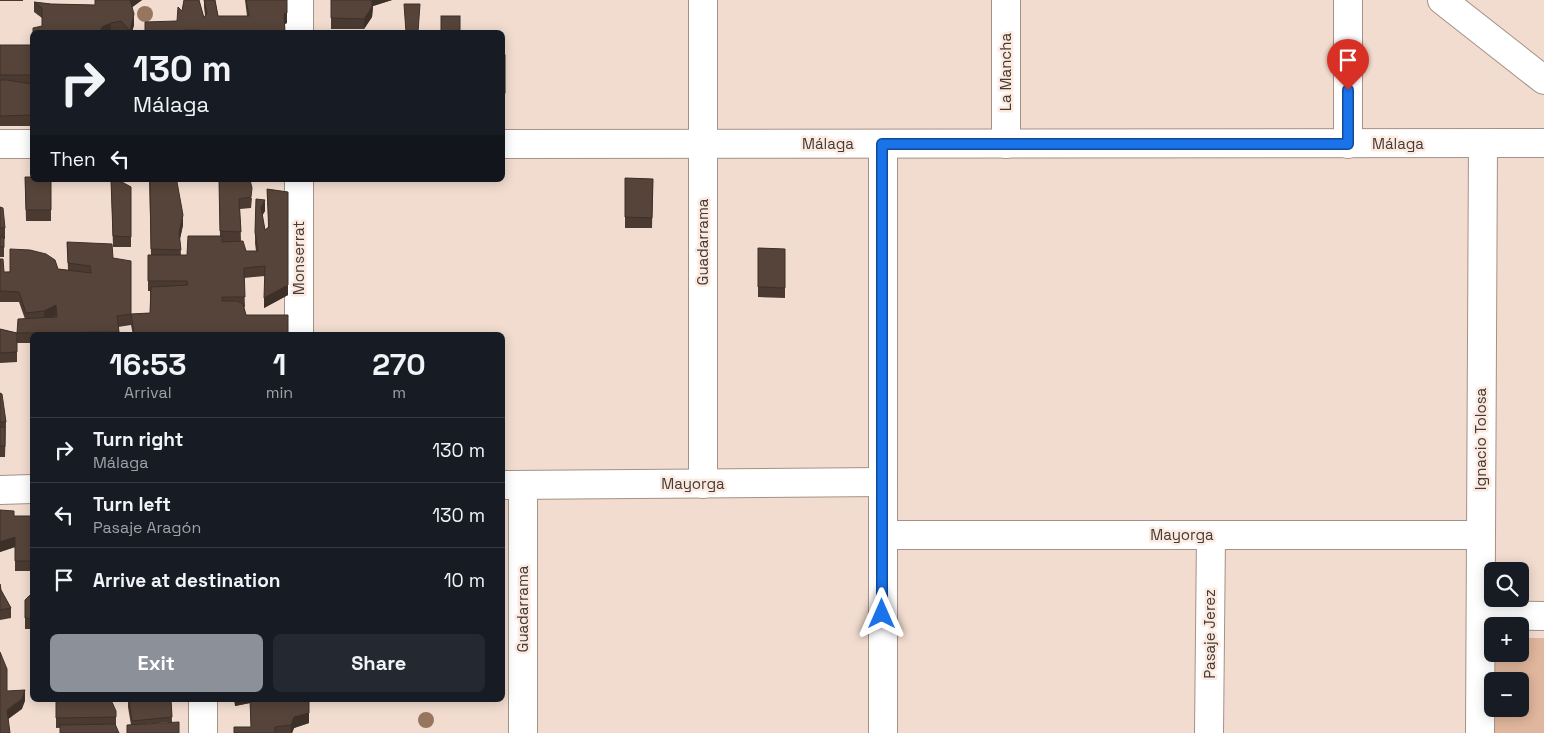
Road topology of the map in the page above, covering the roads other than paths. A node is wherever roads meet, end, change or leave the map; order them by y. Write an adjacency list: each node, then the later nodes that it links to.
1 (299, 0): 6 (street)
2 (703, 0): 12 (street, Guadarrama)
3 (1006, 0): 14 (street, La Mancha)
4 (1348, 0): 15 (street)
5 (1442, 0): 7 (street)
6 (299, 30)
7 (1544, 80)
8 (1544, 143): 16 (street, Málaga)
9 (0, 144): 10 (street)
10 (30, 144)
11 (505, 144): 12 (street, Málaga)
12 (703, 144): 13 (street, Málaga); 20 (street, Guadarrama)
13 (882, 144): 14 (street, Málaga); 19 (street)
14 (1006, 144): 15 (street, Málaga)
15 (1348, 144): 16 (street, Málaga)
16 (1483, 144): 26 (street, Ignacio Tolosa)
17 (299, 182): 18 (street, Monserrat)
18 (299, 332)
19 (882, 482): 20 (street, Mayorga); 24 (street)
20 (703, 484): 21 (street, Mayorga)
21 (513, 485): 31 (street, Guadarrama)
22 (30, 489): 23 (street)
23 (0, 490)
24 (882, 535): 25 (street, Mayorga); 32 (street)
25 (1211, 535): 26 (street, Mayorga); 33 (street, Pasaje Jerez)
26 (1480, 535): 27 (street, Ignacio Tolosa)
27 (1481, 615): 28 (street); 34 (street, Ignacio Tolosa)
28 (1544, 616)
29 (202, 702): 30 (street)
30 (203, 733)
31 (523, 733)
32 (882, 733)
33 (1210, 733)
34 (1480, 733)

